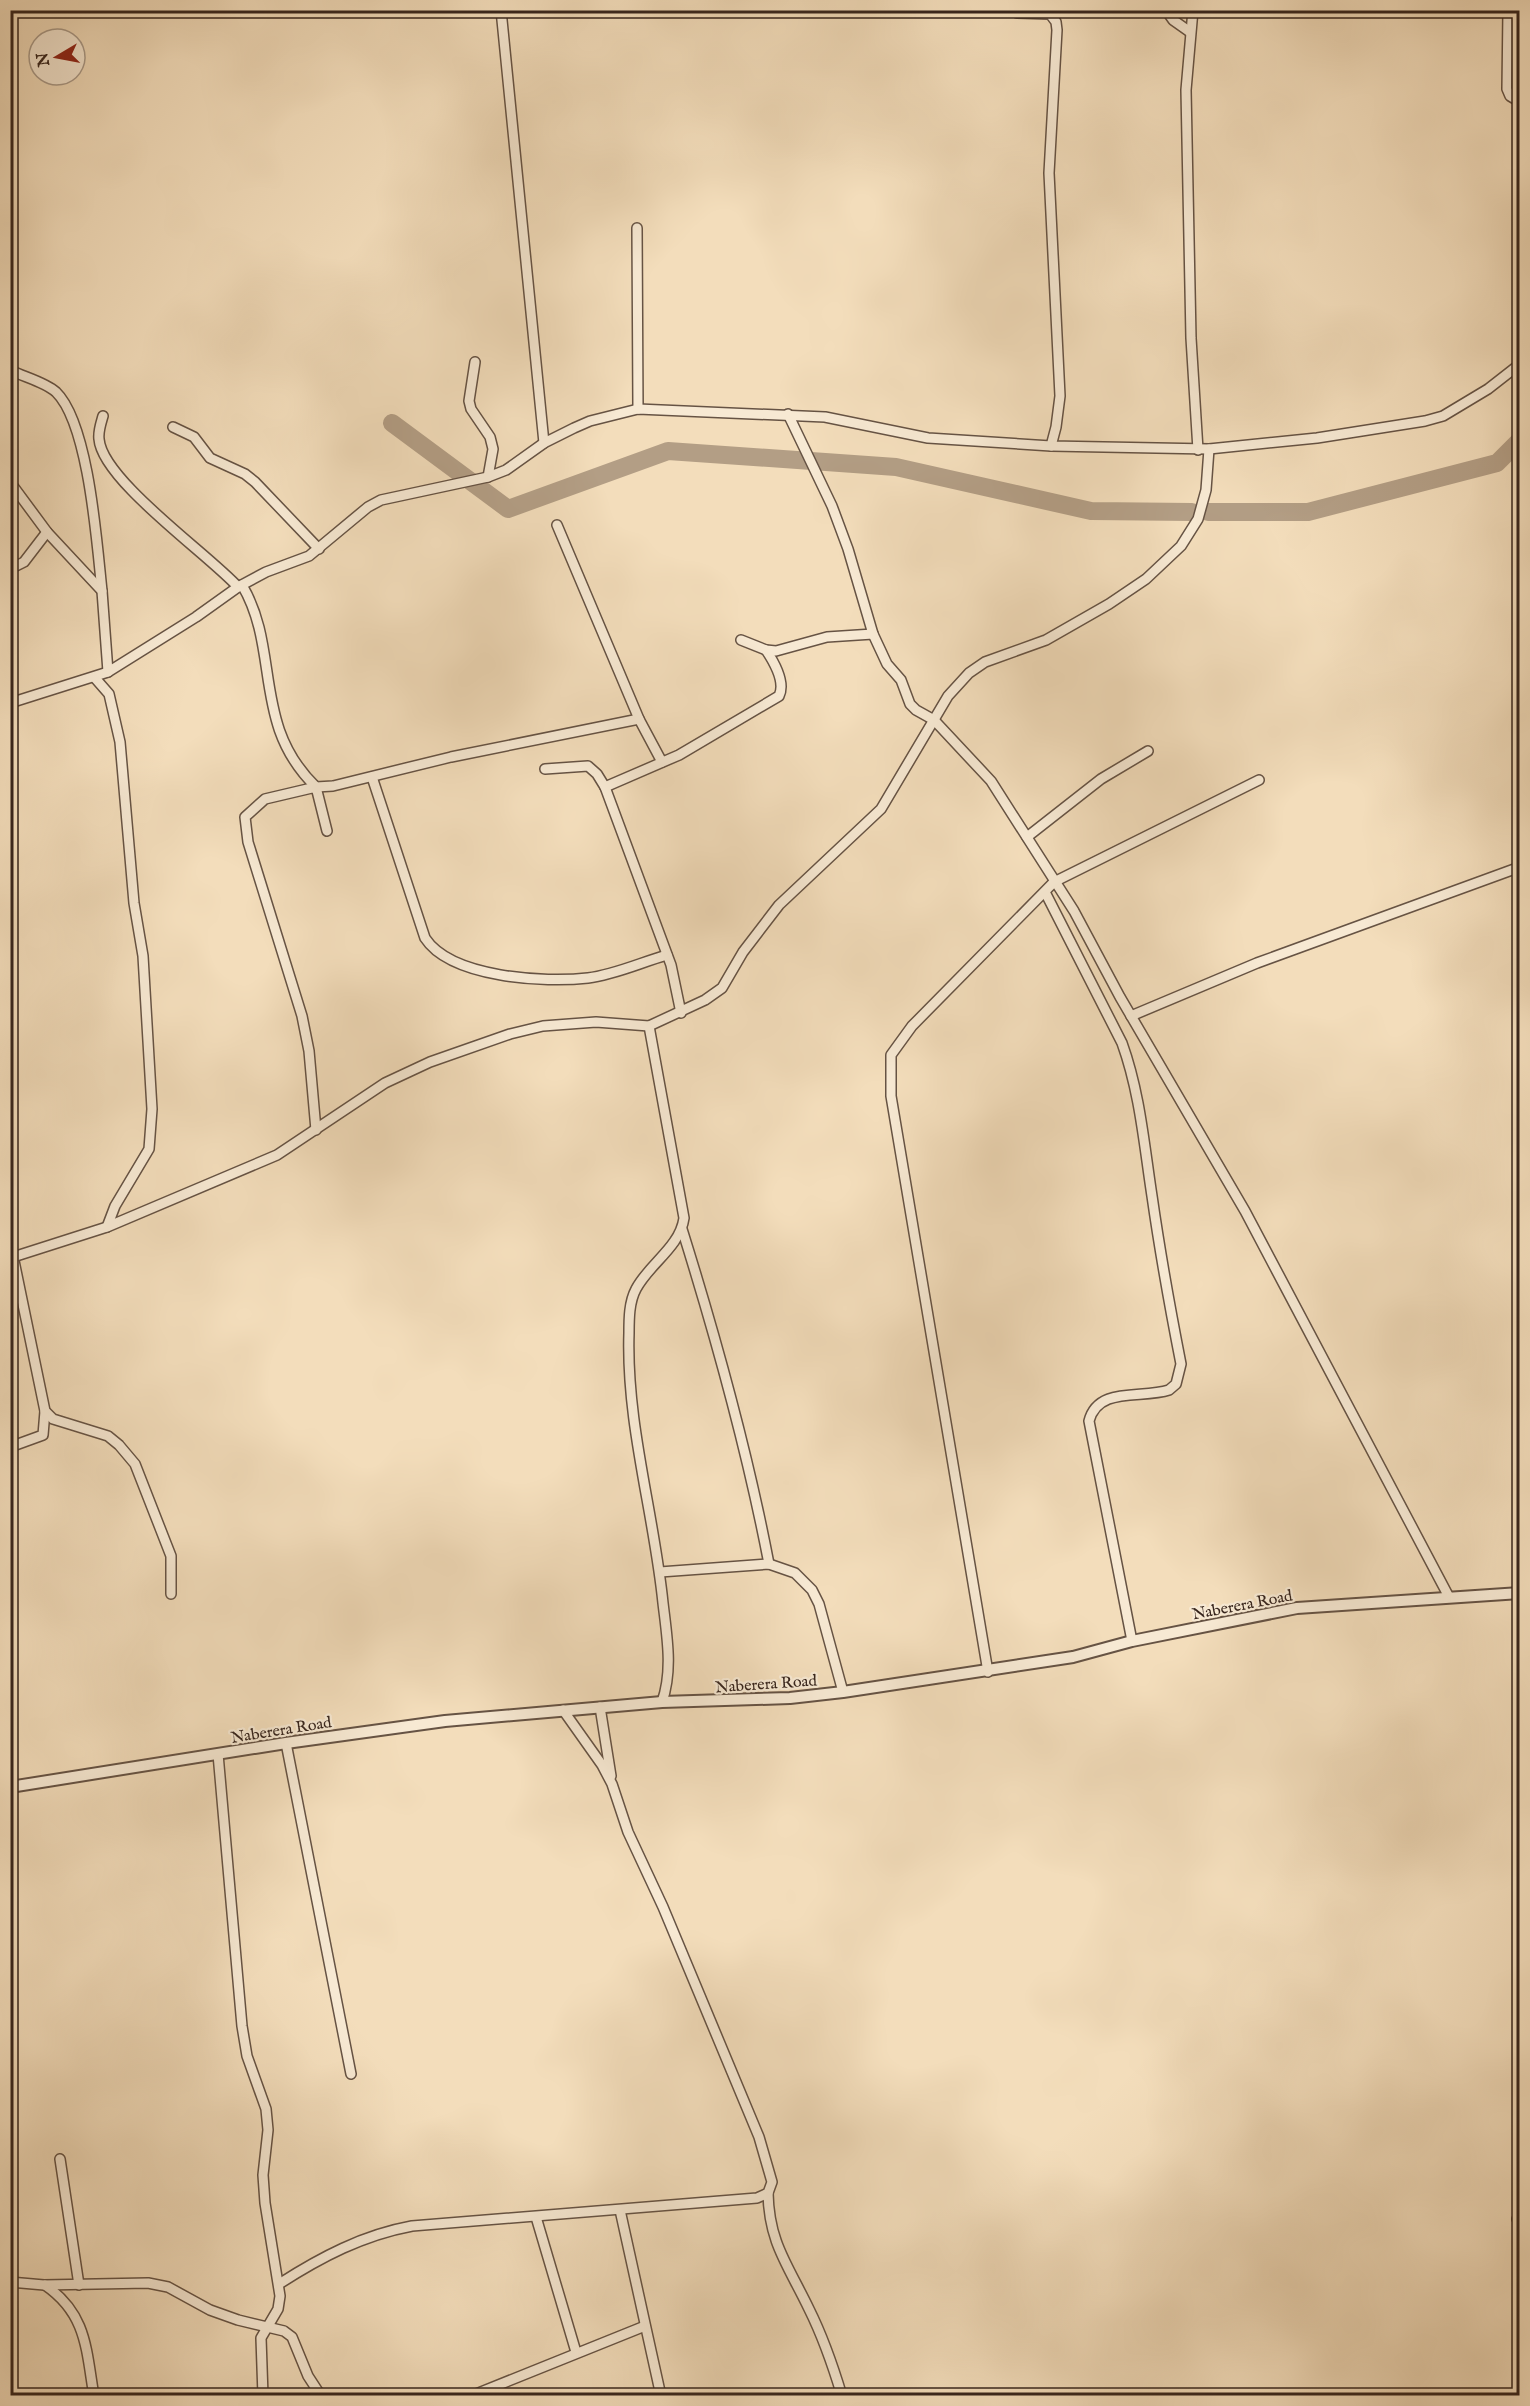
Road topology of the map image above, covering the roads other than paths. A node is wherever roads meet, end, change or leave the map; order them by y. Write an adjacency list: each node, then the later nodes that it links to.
1 (501, 10): 16 (street)
2 (1166, 10): 6 (street)
3 (1193, 10): 6 (street)
4 (1508, 10): 7 (street)
5 (1017, 14): 17 (street)
6 (1190, 32): 19 (street)
7 (1520, 102)
8 (637, 228): 12 (street)
9 (475, 362): 20 (street)
10 (1520, 364): 18 (street)
11 (10, 370): 27 (street)
12 (638, 409): 13 (street); 16 (street)
13 (788, 414): 17 (street); 28 (street)
14 (103, 416): 26 (street)
15 (173, 427): 24 (street)
16 (544, 443): 20 (street)
17 (1051, 446): 19 (street)
18 (1209, 449): 19 (street); 35 (street)
19 (1198, 450)
20 (488, 477): 24 (street)
21 (10, 482): 23 (street)
22 (557, 525): 34 (street)
23 (47, 532): 25 (street); 27 (street)
24 (319, 549): 26 (street)
25 (10, 569)
26 (240, 586): 31 (street); 42 (street)
27 (102, 591): 31 (street)
28 (873, 634): 30 (street); 35 (street)
29 (741, 640): 30 (street)
30 (766, 650): 37 (street)
31 (108, 672): 32 (street)
32 (94, 678): 33 (street); 53 (street)
33 (10, 703)
34 (639, 719): 37 (street); 39 (street)
35 (934, 720): 44 (street); 49 (street)
36 (1148, 751): 44 (street)
37 (662, 762): 41 (street)
38 (545, 769): 41 (street)
39 (372, 777): 42 (street); 48 (street)
40 (1259, 780): 46 (street)
41 (605, 786): 48 (street)
42 (316, 787): 43 (street); 52 (street)
43 (327, 831)
44 (1027, 837): 46 (street)
45 (1520, 867): 50 (street)
46 (1054, 882): 47 (street); 50 (street)
47 (1045, 892): 63 (street); 64 (street)
48 (667, 955): 49 (street)
49 (681, 1013): 51 (street)
50 (1131, 1016): 62 (street)
51 (649, 1026): 52 (street); 54 (street)
52 (316, 1130): 53 (street)
53 (107, 1227): 55 (street)
54 (682, 1229): 58 (street); 59 (street)
55 (12, 1257): 56 (street)
56 (45, 1411): 57 (street); 61 (street)
57 (10, 1447)
58 (769, 1564): 59 (street); 65 (street)
59 (660, 1572): 66 (street)
60 (1520, 1593): 62 (street, Naberera Road)
61 (171, 1594)
62 (1449, 1597): 63 (street, Naberera Road)
63 (1132, 1641): 64 (street, Naberera Road)
64 (988, 1672): 65 (street, Naberera Road)
65 (843, 1692): 66 (street, Naberera Road)
66 (662, 1702): 67 (street, Naberera Road)
67 (600, 1707): 68 (street, Naberera Road); 71 (street)
68 (563, 1710): 69 (street, Naberera Road); 71 (street)
69 (286, 1743): 70 (street, Naberera Road); 73 (street)
70 (218, 1754): 72 (street, Naberera Road); 80 (street)
71 (612, 1784): 75 (street)
72 (10, 1787)
73 (351, 2074)
74 (60, 2159): 81 (street)
75 (768, 2193): 76 (street); 90 (street)
76 (620, 2210): 77 (street); 83 (street)
77 (537, 2217): 80 (street); 84 (street)
78 (10, 2282): 79 (street)
79 (44, 2284): 81 (street); 85 (street)
80 (279, 2284): 82 (street)
81 (79, 2285): 82 (street)
82 (266, 2325): 86 (street); 87 (street)
83 (645, 2326): 84 (street); 89 (street)
84 (576, 2352): 88 (street)
85 (94, 2396)
86 (263, 2396)
87 (321, 2396)
88 (471, 2396)
89 (661, 2396)
90 (842, 2396)

